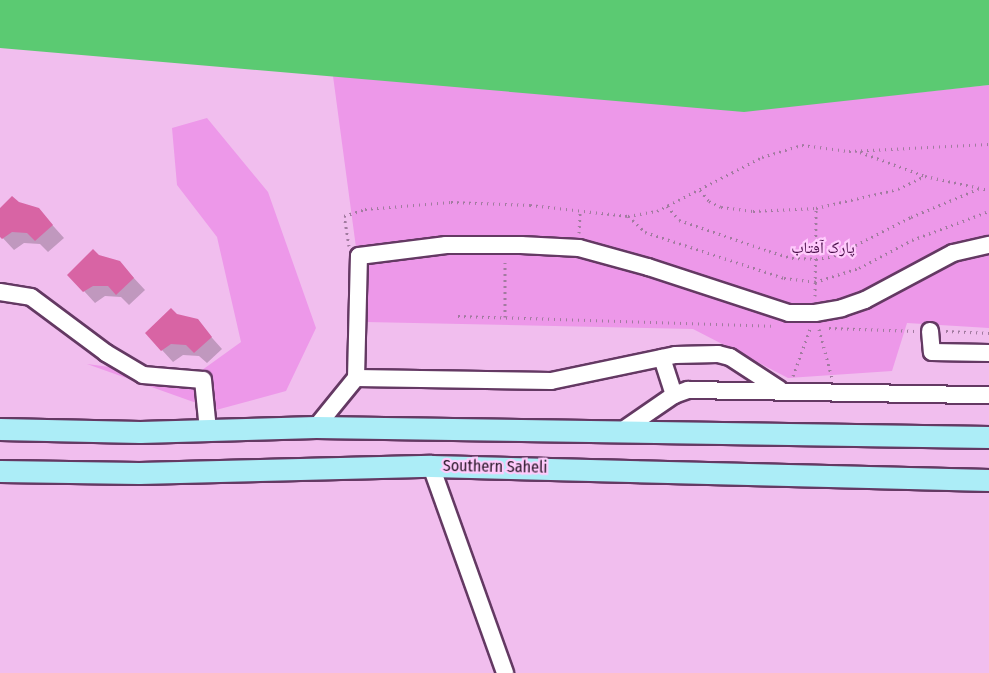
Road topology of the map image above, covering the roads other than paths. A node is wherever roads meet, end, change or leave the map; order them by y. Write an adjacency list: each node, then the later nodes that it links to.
1 (989, 245): 6 (street)
2 (0, 292): 12 (street)
3 (930, 331): 4 (street)
4 (989, 353)
5 (662, 358): 6 (street); 7 (street); 8 (street)
6 (356, 378): 10 (street)
7 (783, 389): 8 (street); 9 (street)
8 (674, 395): 13 (street)
9 (989, 395)
10 (316, 427): 12 (main road); 13 (main road)
11 (0, 429): 12 (main road)
12 (208, 430)
13 (623, 430): 14 (main road)
14 (989, 437)
15 (431, 466): 16 (main road, Southern Saheli); 17 (main road, Southern Saheli); 18 (street)
16 (0, 471)
17 (989, 480)
18 (505, 673)

